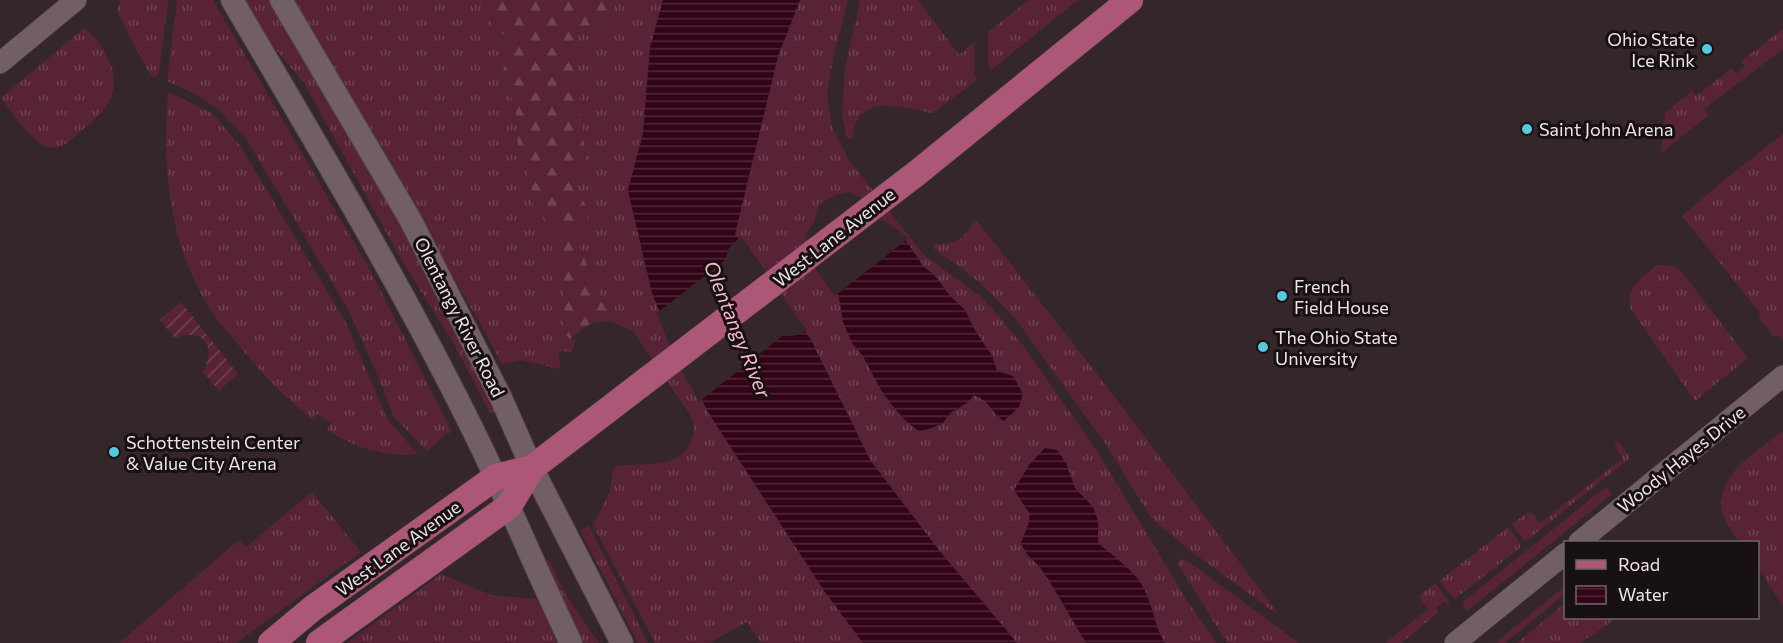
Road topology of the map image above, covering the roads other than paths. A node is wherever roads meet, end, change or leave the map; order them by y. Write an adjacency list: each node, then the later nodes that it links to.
1 (76, 0): 5 (street)
2 (232, 0): 8 (main road)
3 (281, 0): 7 (main road, Olentangy River Road)
4 (1130, 0): 7 (main road, West Lane Avenue)
5 (0, 63)
6 (1783, 376): 10 (street, Woody Hayes Drive)
7 (532, 468): 8 (main road, West Lane Avenue); 9 (main road, West Lane Avenue); 15 (main road, Olentangy River Road)
8 (496, 477): 9 (main road); 12 (main road, West Lane Avenue)
9 (509, 506): 13 (main road, West Lane Avenue); 14 (main road)
10 (1581, 541)
11 (1564, 555): 16 (street)
12 (271, 643)
13 (319, 643)
14 (571, 643)
15 (622, 643)
16 (1455, 643)

